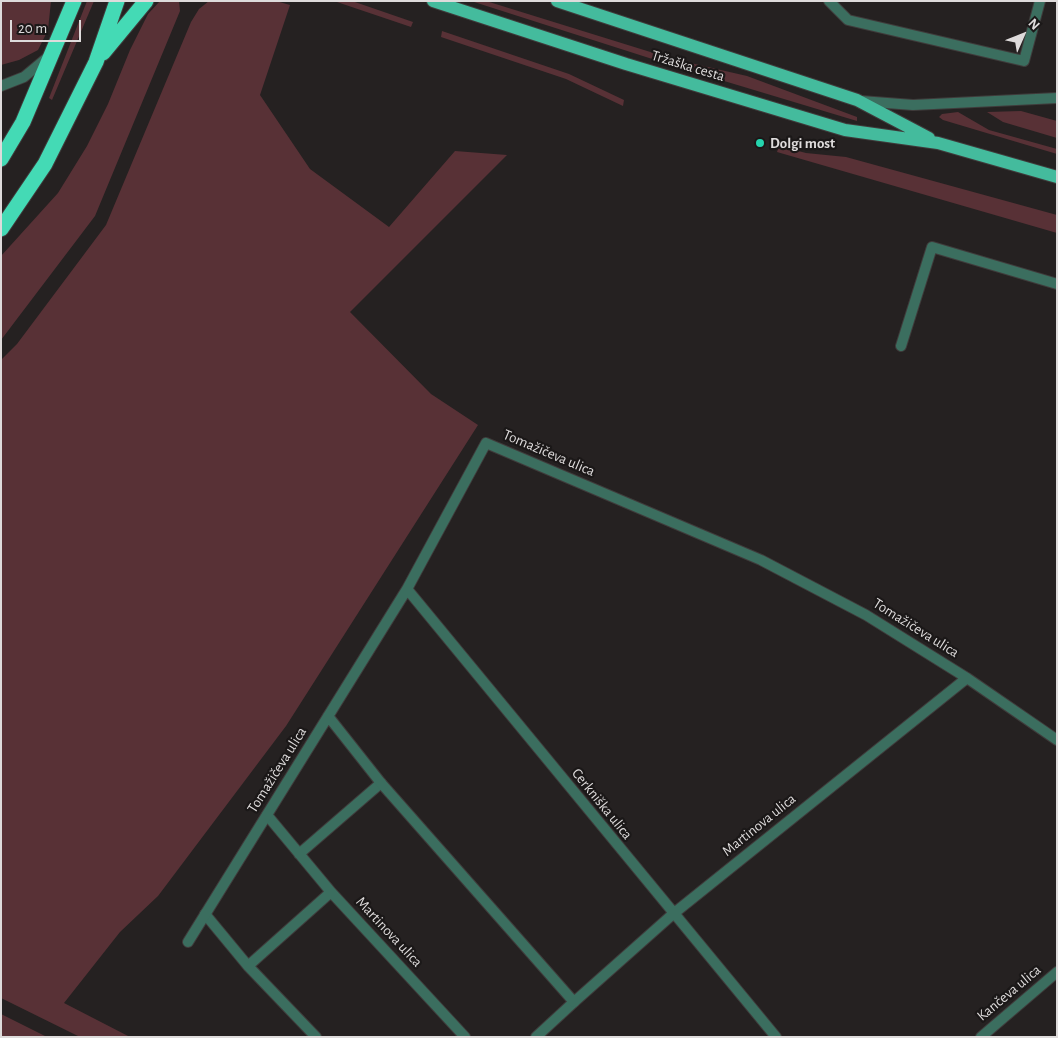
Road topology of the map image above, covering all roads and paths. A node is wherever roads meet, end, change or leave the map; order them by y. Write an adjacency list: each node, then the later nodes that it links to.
1 (61, 1): 9 (highway)
2 (74, 1): 9 (highway)
3 (117, 1): 11 (highway)
4 (146, 1): 11 (highway)
5 (433, 1): 15 (main road, Tržaška cesta)
6 (557, 1): 14 (main road, Tržaška cesta)
7 (829, 1): 8 (street)
8 (1040, 1)
9 (62, 29): 10 (highway)
10 (52, 53): 12 (street); 16 (highway)
11 (96, 62): 18 (highway)
12 (1, 86)
13 (1057, 98): 14 (street)
14 (857, 100): 15 (main road, Tržaška cesta)
15 (938, 143): 17 (main road, Tržaška cesta)
16 (1, 159)
17 (1057, 177)
18 (1, 229)
19 (1057, 284): 20 (street)
20 (901, 346)
21 (407, 589): 22 (street, Tomažičeva ulica); 23 (street, Tomažičeva ulica); 30 (street, Cerkniška ulica)
22 (967, 678): 24 (street, Tomažičeva ulica); 30 (street, Martinova ulica)
23 (328, 716): 25 (street); 26 (street, Tomažičeva ulica)
24 (1057, 740)
25 (380, 783): 27 (street); 34 (street)
26 (267, 815): 27 (street, Martinova ulica); 29 (street, Tomažičeva ulica)
27 (299, 854): 28 (street, Martinova ulica)
28 (332, 892): 32 (street); 36 (street, Martinova ulica)
29 (205, 914): 31 (street, Tomažičeva ulica); 32 (street)
30 (673, 914): 34 (street, Martinova ulica); 38 (street, Cerkniška ulica)
31 (188, 942)
32 (248, 966): 35 (street)
33 (1057, 972): 39 (street, Kančeva ulica)
34 (574, 1002): 37 (street, Martinova ulica)
35 (316, 1037)
36 (465, 1037)
37 (536, 1037)
38 (776, 1037)
39 (982, 1037)

